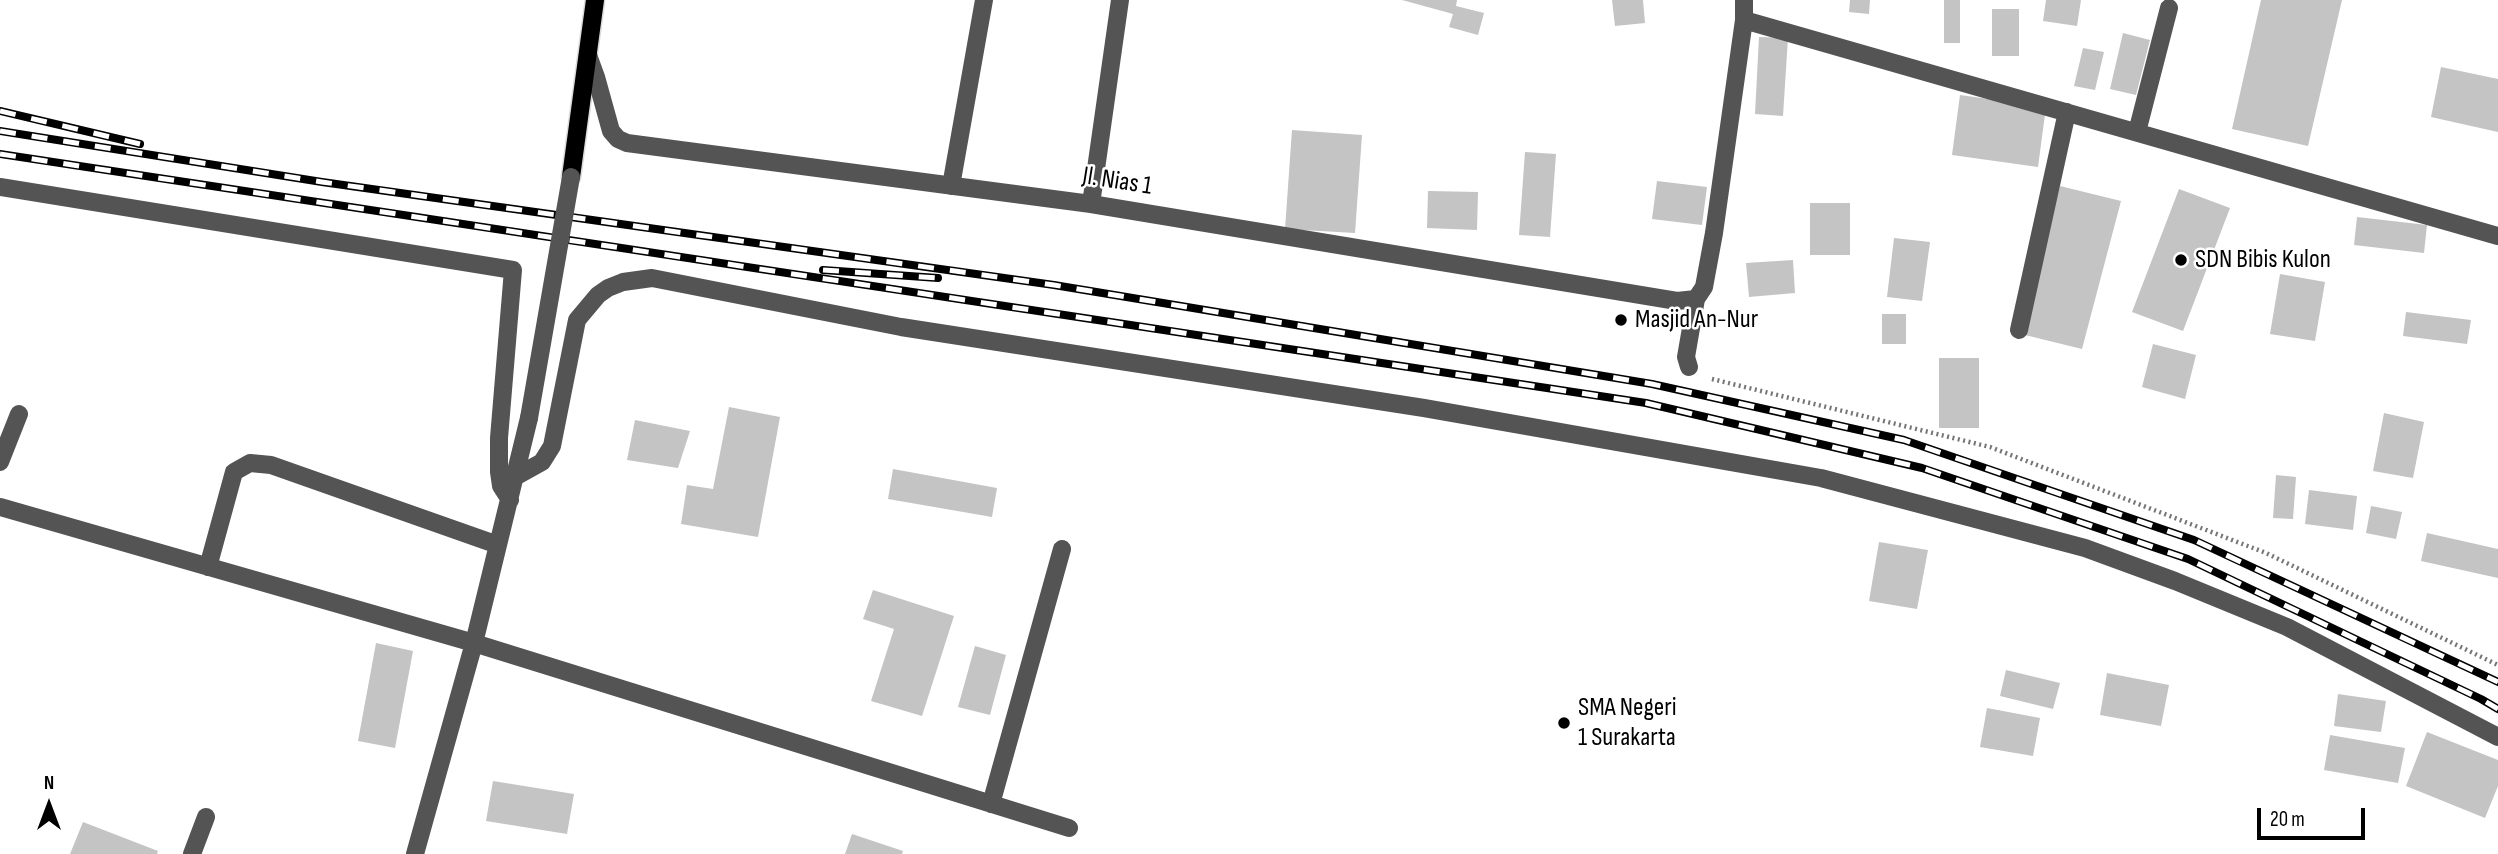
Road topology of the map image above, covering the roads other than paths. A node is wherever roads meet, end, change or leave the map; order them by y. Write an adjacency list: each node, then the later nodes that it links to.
1 (595, 0): 7 (main road)
2 (984, 0): 11 (street)
3 (1120, 0): 13 (street)
4 (1744, 0): 6 (street)
5 (2169, 8): 9 (street)
6 (1744, 20): 8 (street); 15 (street)
7 (587, 55): 10 (main road); 11 (street, Jl. Nias 1)
8 (2067, 112): 9 (street); 16 (street)
9 (2137, 132): 14 (street)
10 (571, 177): 20 (street, bridge)
11 (951, 186): 13 (street, Jl. Nias 1)
12 (0, 187): 21 (street)
13 (1091, 204): 15 (street, Jl. Nias 1)
14 (2498, 236)
15 (1696, 299): 17 (street)
16 (2019, 330)
17 (1689, 367)
18 (19, 414): 19 (street)
19 (0, 462)
20 (515, 477): 21 (street); 27 (street)
21 (510, 500): 23 (street)
22 (0, 507): 25 (street)
23 (498, 545): 25 (street); 26 (street)
24 (1062, 549): 28 (street)
25 (208, 567): 26 (street)
26 (474, 643): 28 (street); 32 (street)
27 (2498, 737)
28 (991, 804): 30 (street)
29 (206, 817): 31 (street)
30 (1069, 828)
31 (192, 854)
32 (415, 854)

